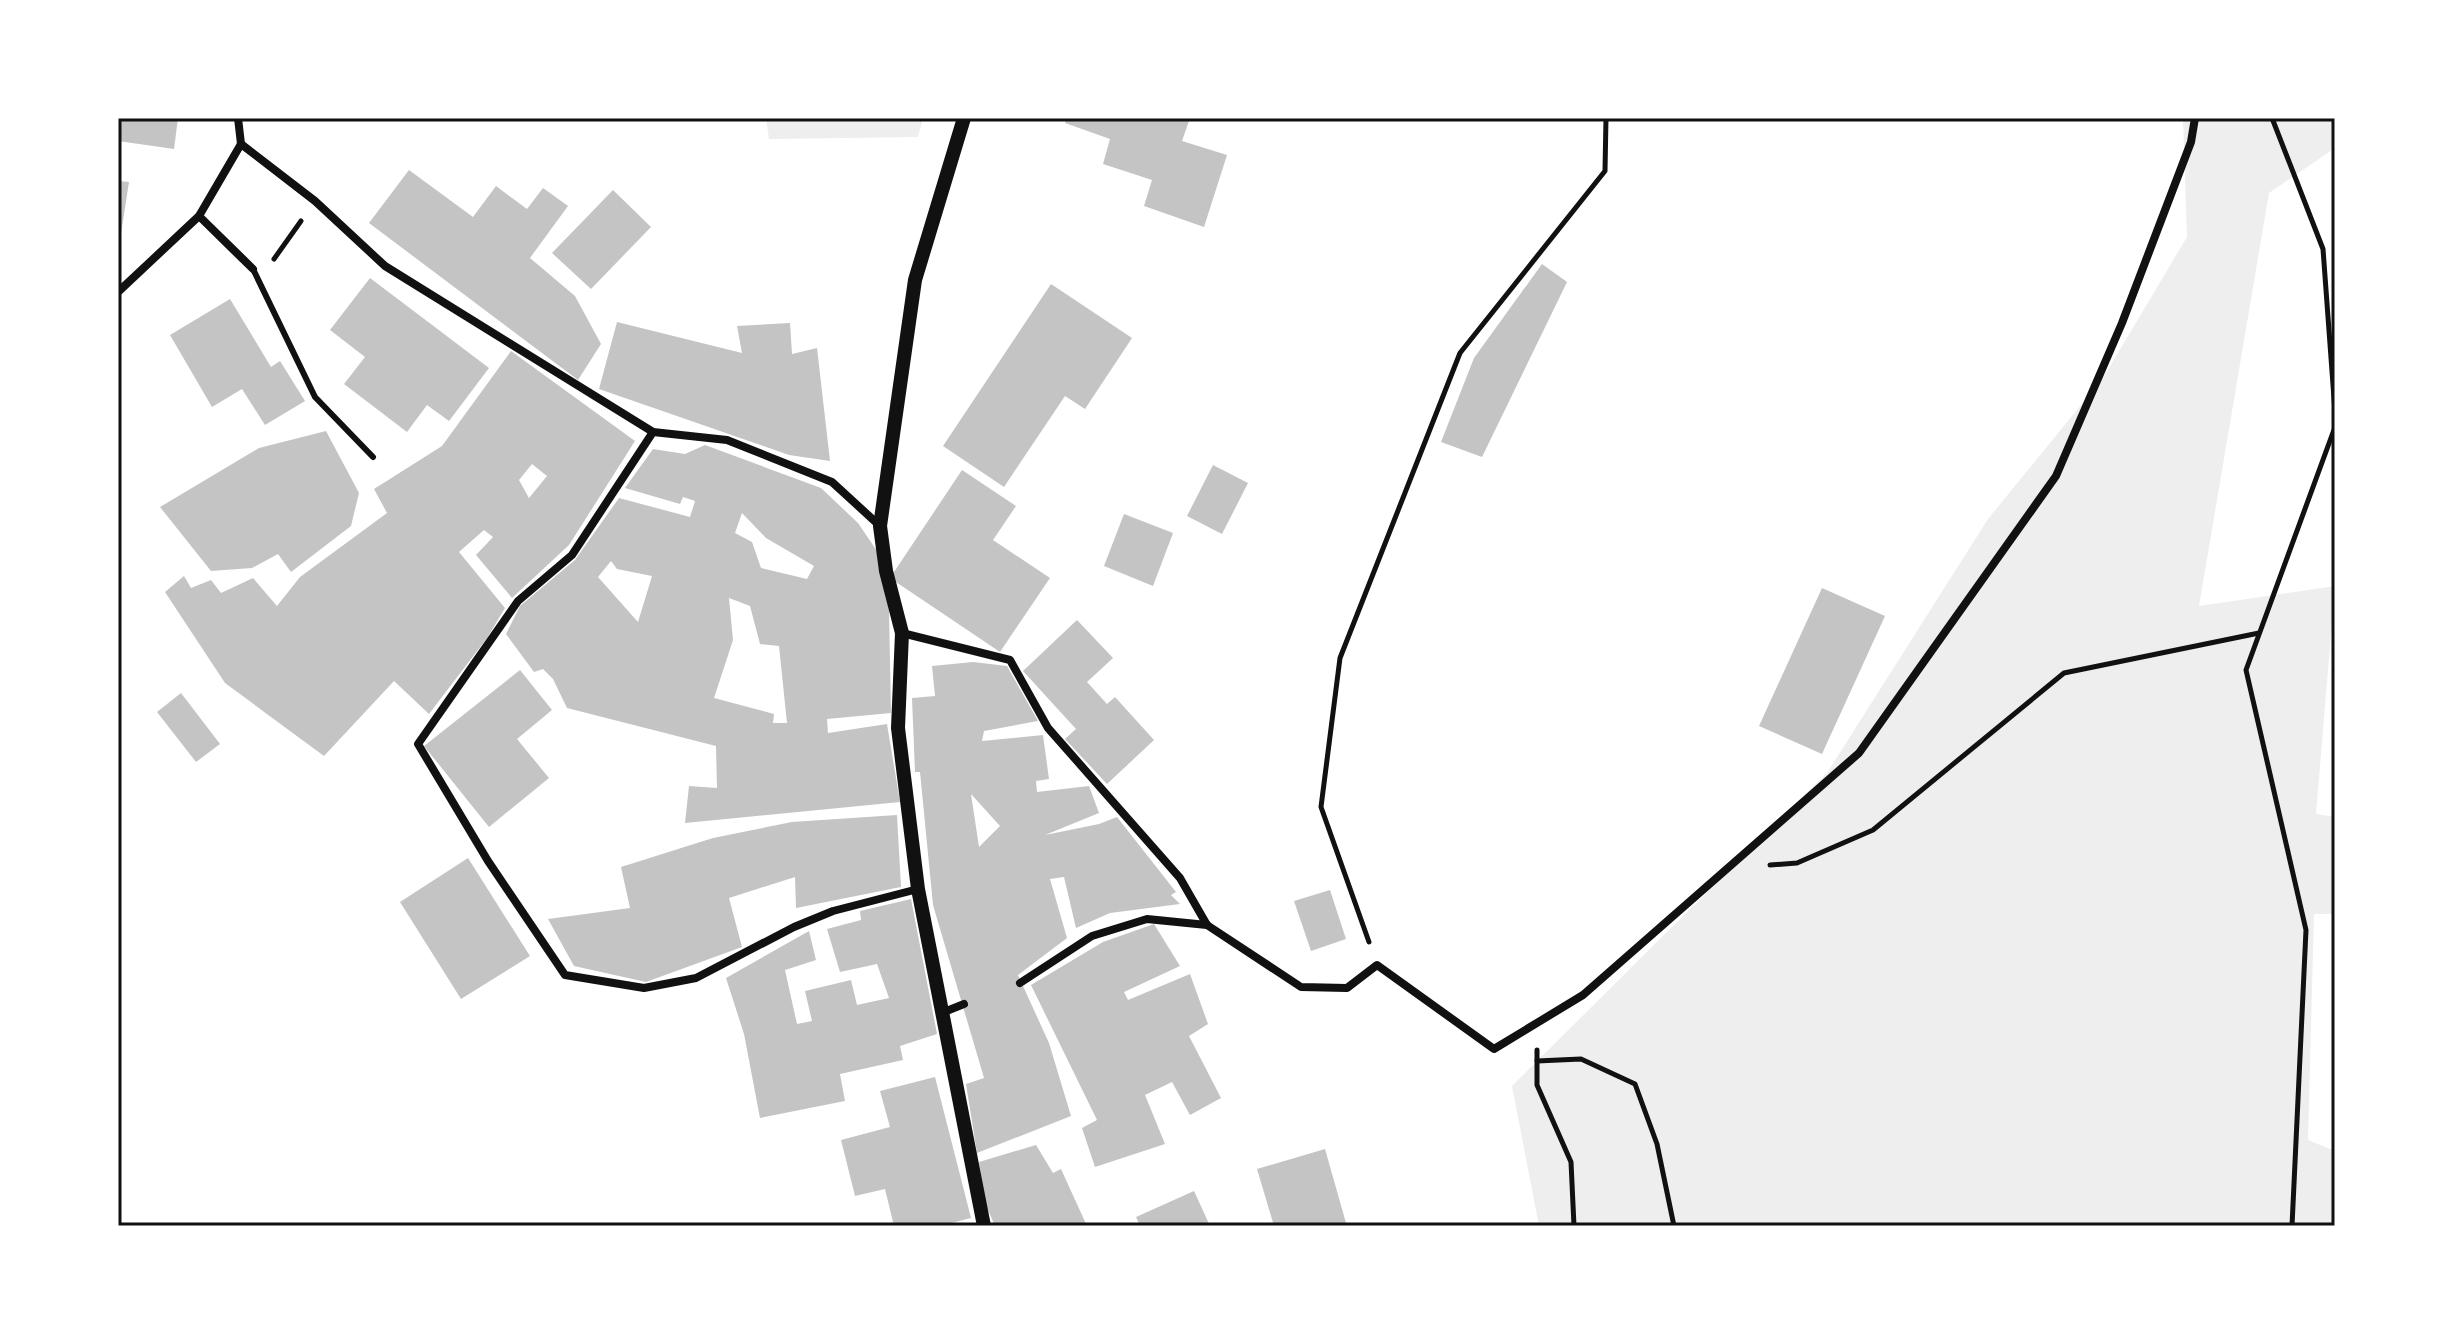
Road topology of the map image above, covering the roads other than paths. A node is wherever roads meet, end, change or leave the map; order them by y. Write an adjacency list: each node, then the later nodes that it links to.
1 (238, 118): 4 (street)
2 (964, 118): 10 (street)
3 (2195, 118): 13 (street)
4 (241, 144): 5 (street); 8 (street)
5 (199, 216): 6 (street); 7 (street)
6 (253, 269): 9 (lane)
7 (118, 292)
8 (653, 432): 10 (street); 12 (street)
9 (373, 457)
10 (880, 526): 11 (street)
11 (902, 633): 12 (street); 13 (street)
12 (918, 889): 16 (street)
13 (1207, 925): 14 (street)
14 (1020, 983)
15 (964, 1004): 16 (street)
16 (944, 1012): 17 (street)
17 (984, 1226)

